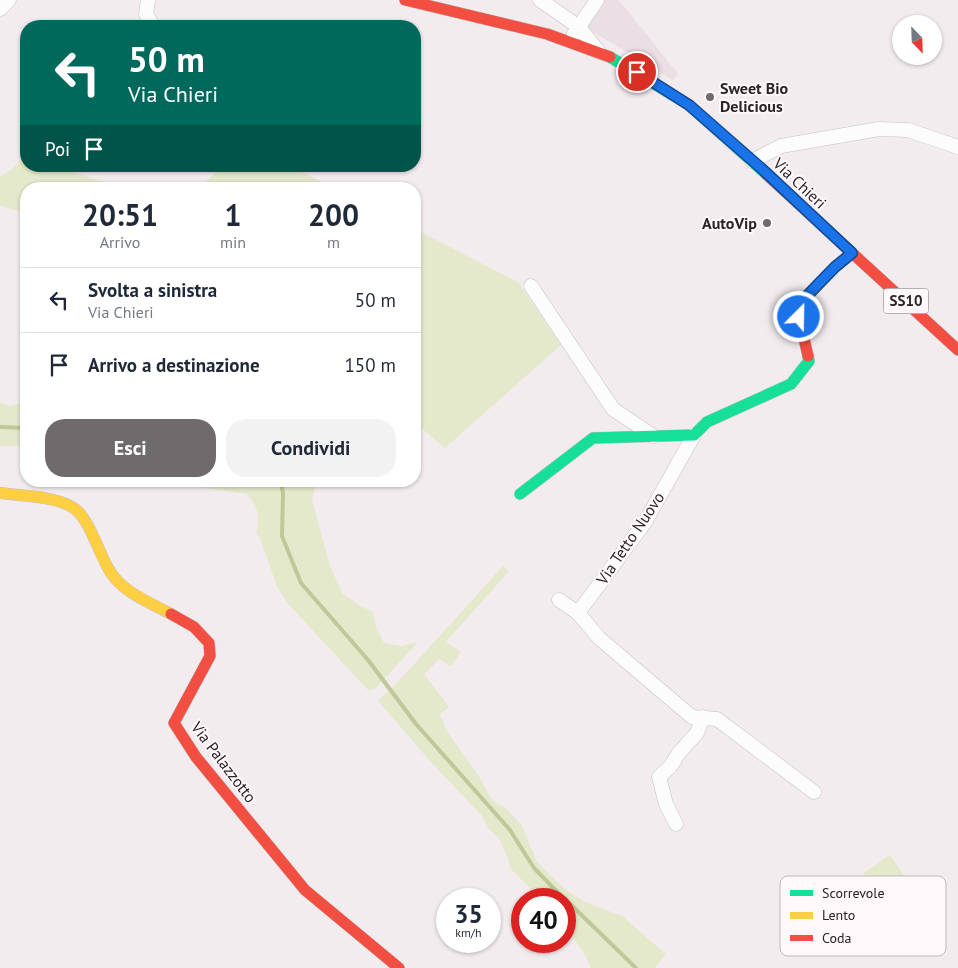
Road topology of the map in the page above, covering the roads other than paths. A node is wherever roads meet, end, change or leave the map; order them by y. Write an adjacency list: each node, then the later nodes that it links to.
1 (9, 0): 6 (street)
2 (148, 0): 7 (street)
3 (406, 0): 9 (street, Via Chieri / SS10)
4 (540, 0): 8 (street)
5 (597, 0): 8 (street)
6 (0, 9)
7 (150, 20)
8 (579, 27): 9 (street); 10 (street)
9 (569, 41): 10 (street, Via Chieri / SS10)
10 (600, 52): 12 (street, Via Chieri / SS10)
11 (958, 147): 12 (street)
12 (752, 161): 13 (street, Via Chieri / SS10)
13 (852, 253): 15 (street, Via Chieri / SS10); 16 (street, Via Tetto Nuovo)
14 (531, 286): 17 (street)
15 (958, 350)
16 (694, 435): 17 (street); 21 (street, Via Tetto Nuovo)
17 (653, 436): 19 (street)
18 (0, 493): 25 (street, Via Palazzotto)
19 (520, 494)
20 (559, 600): 21 (street)
21 (578, 612): 22 (street)
22 (703, 717): 23 (street); 24 (street)
23 (814, 792)
24 (676, 824)
25 (399, 968)

